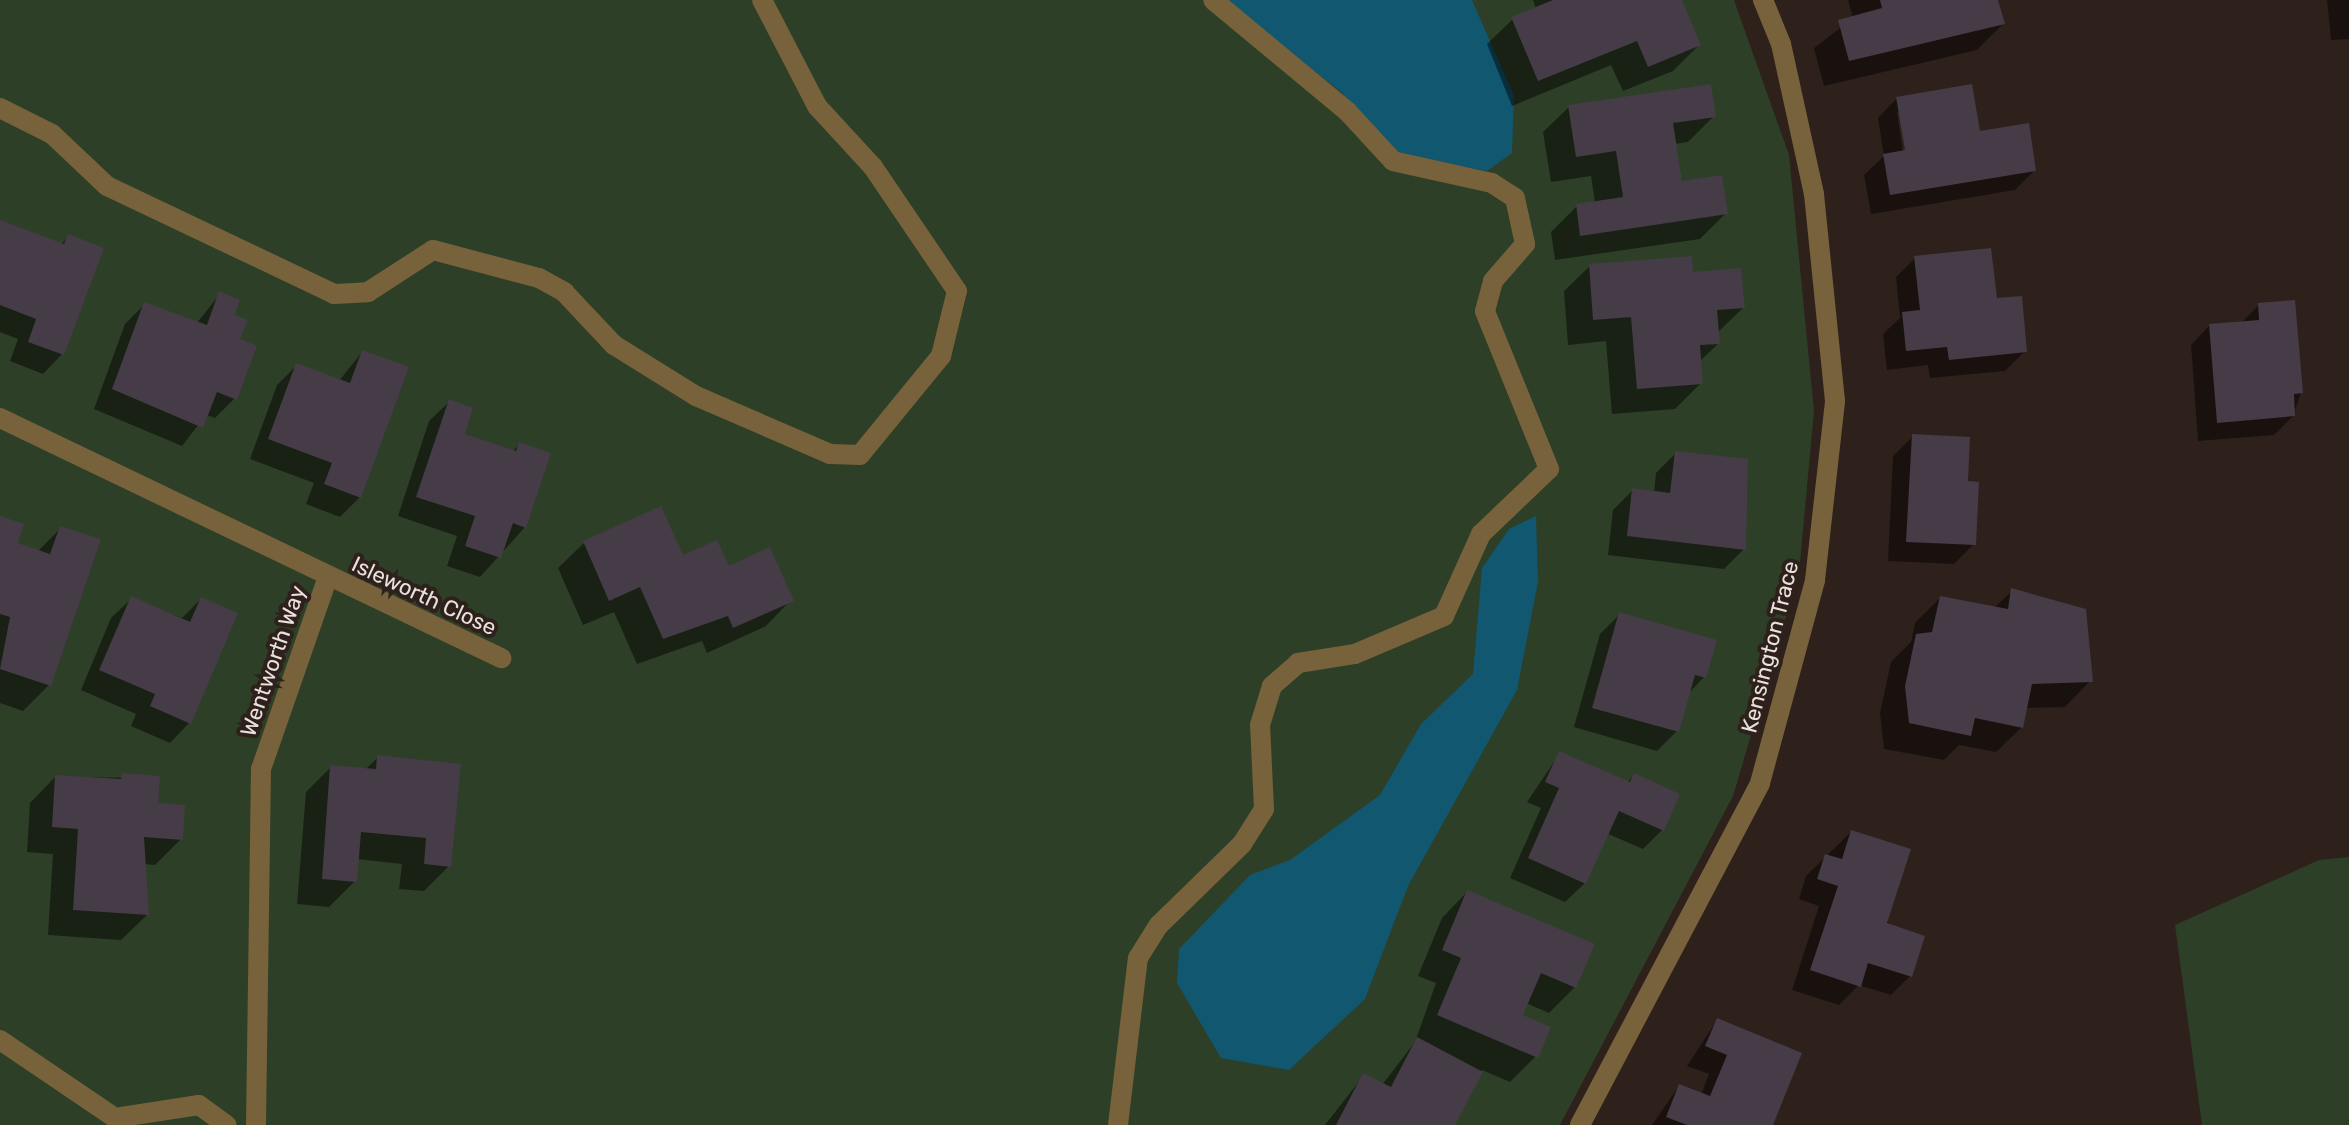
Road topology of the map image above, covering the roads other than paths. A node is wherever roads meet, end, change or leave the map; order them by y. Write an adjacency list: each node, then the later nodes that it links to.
1 (762, 0): 4 (street)
2 (1213, 0): 11 (street)
3 (1763, 0): 12 (street, Kensington Trace)
4 (0, 108)
5 (0, 418): 6 (street, Wentworth Way)
6 (328, 577): 7 (street, Isleworth Close); 10 (street, Wentworth Way)
7 (501, 658)
8 (0, 1040): 9 (street)
9 (227, 1125)
10 (256, 1125)
11 (1118, 1125)
12 (1580, 1125)

